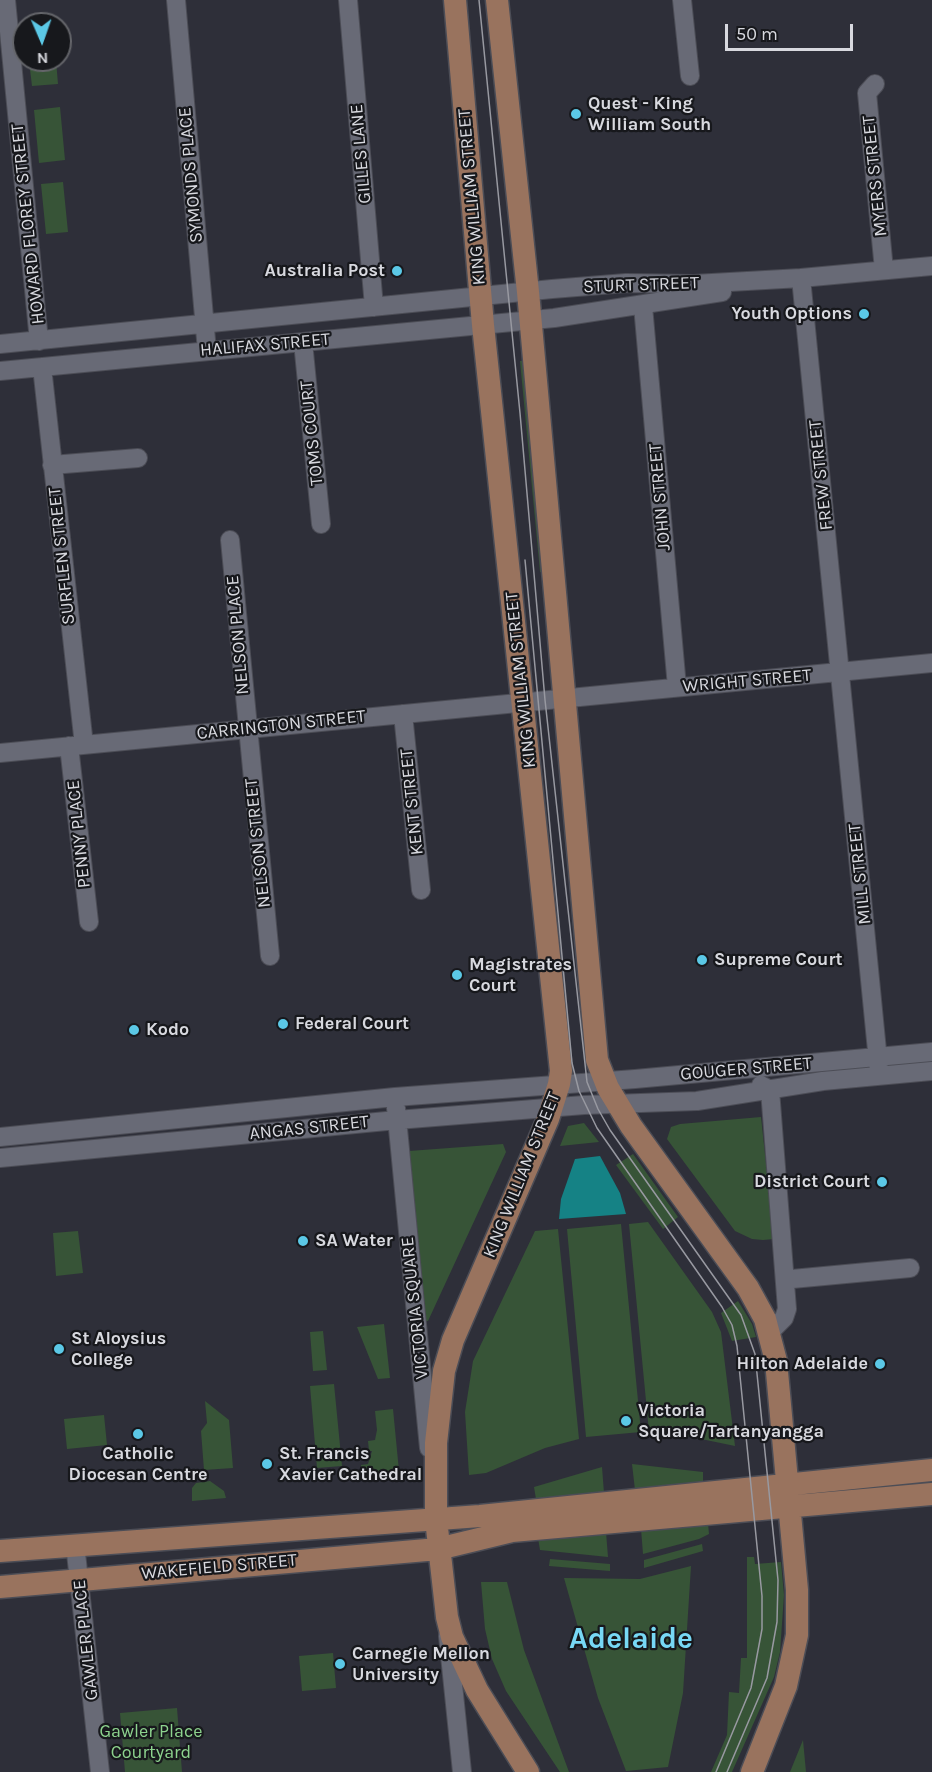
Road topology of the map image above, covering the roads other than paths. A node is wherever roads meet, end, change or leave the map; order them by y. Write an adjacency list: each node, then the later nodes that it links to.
1 (6, 0): 19 (street, HOWARD FLOREY STREET)
2 (176, 0): 17 (street, SYMONDS PLACE)
3 (348, 0): 15 (street, GILLES LANE)
4 (455, 0): 13 (main road, KING WILLIAM STREET)
5 (497, 0): 12 (main road)
6 (682, 0): 7 (street)
7 (690, 76)
8 (875, 84): 10 (street, MYERS STREET)
9 (932, 266): 10 (street, STURT STREET)
10 (884, 270): 11 (street, STURT STREET)
11 (801, 279): 12 (street, STURT STREET); 14 (street, STURT STREET); 30 (street, FREW STREET)
12 (528, 292): 13 (street, STURT STREET); 16 (main road)
13 (481, 296): 15 (street, HALIFAX STREET); 18 (main road, KING WILLIAM STREET)
14 (643, 306): 16 (street, STURT STREET); 31 (street, JOHN STREET)
15 (374, 307): 17 (street, HALIFAX STREET)
16 (530, 320): 18 (street, HALIFAX STREET); 32 (main road)
17 (205, 324): 19 (street, HALIFAX STREET); 22 (street, SYMONDS PLACE)
18 (483, 325): 20 (street, HALIFAX STREET); 33 (main road, KING WILLIAM STREET)
19 (39, 341): 21 (street, HALIFAX STREET)
20 (303, 342): 22 (street, HALIFAX STREET); 27 (street, TOMS COURT)
21 (0, 344)
22 (207, 351): 23 (street, HALIFAX STREET)
23 (42, 367): 24 (street, HALIFAX STREET); 26 (street, SURFLEN STREET)
24 (0, 371)
25 (138, 458): 26 (street)
26 (52, 465): 36 (street, SURFLEN STREET)
27 (321, 524)
28 (230, 540): 35 (street, NELSON PLACE)
29 (932, 663): 30 (street, WRIGHT STREET)
30 (841, 672): 31 (street, WRIGHT STREET); 42 (street, MILL STREET)
31 (678, 687): 32 (street, WRIGHT STREET)
32 (562, 698): 33 (street, CARRINGTON STREET); 45 (main road)
33 (523, 702): 34 (street, CARRINGTON STREET); 46 (main road, KING WILLIAM STREET)
34 (403, 714): 35 (street, CARRINGTON STREET); 38 (street, KENT STREET)
35 (246, 729): 36 (street, CARRINGTON STREET); 40 (street, NELSON STREET)
36 (77, 745): 37 (street, CARRINGTON STREET); 39 (street, PENNY PLACE)
37 (0, 753)
38 (421, 890)
39 (89, 922)
40 (270, 956)
41 (932, 1052): 42 (street, GOUGER STREET)
42 (879, 1067): 43 (street, GOUGER STREET); 44 (street, GOUGER STREET); 47 (street, GOUGER STREET)
43 (720, 1071): 45 (street, GOUGER STREET); 47 (street)
44 (932, 1071)
45 (605, 1081): 46 (street, GOUGER STREET); 49 (main road)
46 (559, 1084): 48 (street, ANGAS STREET); 50 (main road, KING WILLIAM STREET)
47 (770, 1090): 49 (street, GOUGER STREET); 56 (street)
48 (395, 1097): 51 (street, VICTORIA SQUARE); 52 (street, ANGAS STREET)
49 (618, 1104): 50 (street, ANGAS STREET); 56 (main road)
50 (552, 1108): 51 (street, ANGAS STREET); 57 (main road, KING WILLIAM STREET)
51 (397, 1120): 53 (street, ANGAS STREET); 61 (street, VICTORIA SQUARE)
52 (0, 1137)
53 (0, 1158)
54 (910, 1268): 55 (street)
55 (792, 1280)
56 (770, 1332): 60 (main road)
57 (453, 1340): 61 (main road, VICTORIA SQUARE)
58 (932, 1470): 60 (main road)
59 (932, 1494): 60 (main road)
60 (789, 1495): 61 (main road); 63 (main road); 71 (main road)
61 (436, 1519): 62 (main road, WAKEFIELD STREET); 63 (main road, VICTORIA SQUARE)
62 (75, 1544): 64 (main road, WAKEFIELD STREET); 65 (street, GAWLER PLACE)
63 (438, 1550): 65 (main road, WAKEFIELD STREET); 67 (main road, VICTORIA SQUARE)
64 (0, 1551)
65 (79, 1579): 66 (main road, WAKEFIELD STREET); 68 (street, GAWLER PLACE)
66 (0, 1587)
67 (447, 1617): 69 (street, VICTORIA SQUARE); 70 (main road, VICTORIA SQUARE)
68 (100, 1772)
69 (462, 1772)
70 (528, 1772)
71 (752, 1772)

